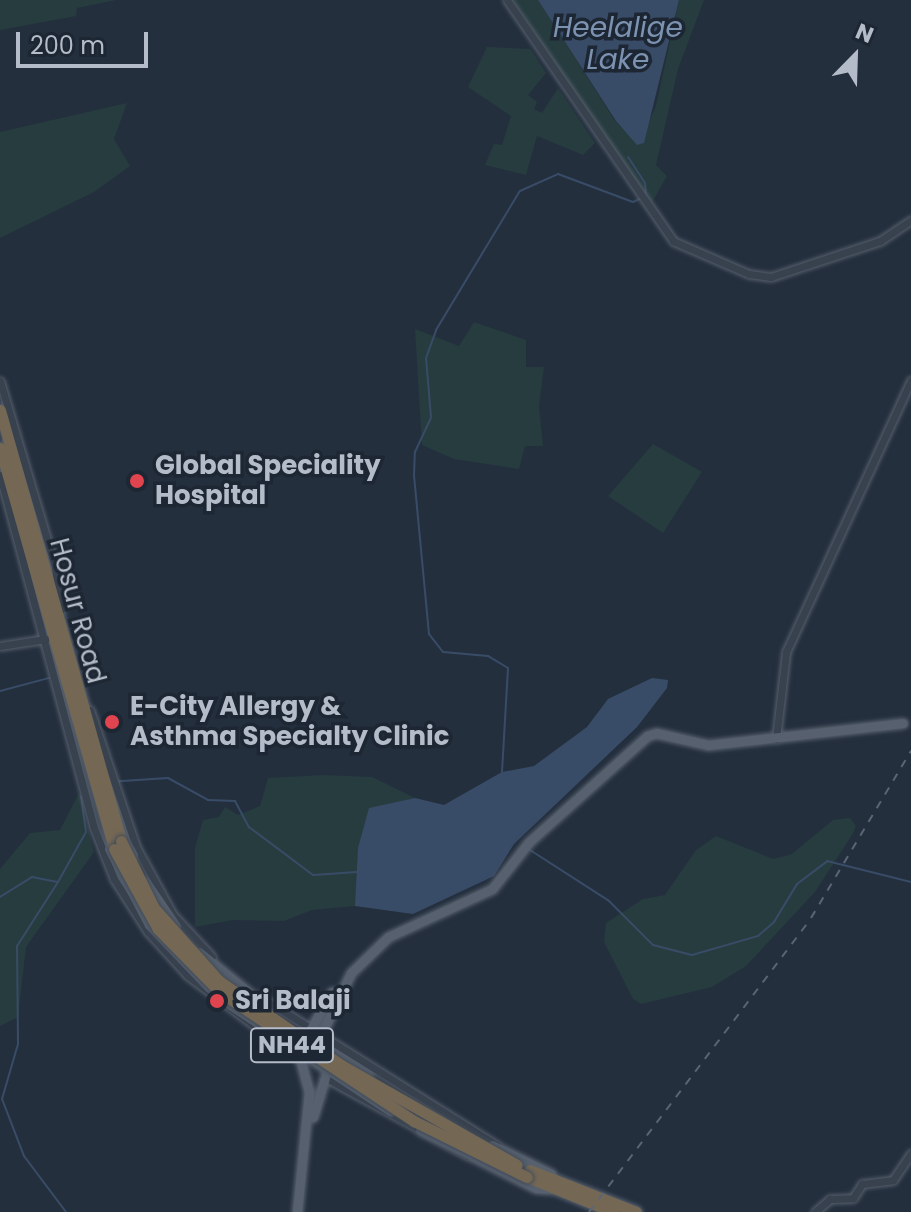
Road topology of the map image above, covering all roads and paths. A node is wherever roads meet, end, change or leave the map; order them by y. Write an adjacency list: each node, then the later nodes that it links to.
1 (507, 0): 2 (street)
2 (911, 220)
3 (911, 380): 11 (street)
4 (0, 381): 12 (street)
5 (0, 410): 12 (highway, Hosur Road / NH44)
6 (0, 448): 8 (highway, Hosur Road / NH44)
7 (0, 475): 8 (street)
8 (47, 639): 9 (street); 12 (highway, Hosur Road / NH44)
9 (0, 644)
10 (903, 723): 11 (main road)
11 (775, 741): 14 (main road)
12 (98, 783): 13 (highway, Hosur Road / NH44); 15 (street); 18 (street)
13 (110, 825): 15 (main road); 16 (main road); 28 (highway, NH44, bridge)
14 (388, 937): 18 (main road); 19 (main road)
15 (169, 954): 17 (main road); 21 (street)
16 (220, 972): 17 (main road); 18 (main road)
17 (208, 987): 21 (main road)
18 (305, 1031): 19 (main road); 21 (main road)
19 (318, 1039): 20 (main road)
20 (339, 1052): 22 (main road); 23 (main road); 25 (street)
21 (300, 1057): 22 (main road); 29 (main road)
22 (325, 1075): 24 (main road); 27 (street); 29 (main road)
23 (371, 1077): 24 (main road); 25 (main road)
24 (361, 1094): 27 (main road)
25 (500, 1149): 28 (main road)
26 (911, 1153): 32 (street)
27 (468, 1156): 28 (main road)
28 (558, 1186): 30 (highway, NH44); 31 (highway, NH44)
29 (300, 1212)
30 (613, 1212)
31 (636, 1212)
32 (815, 1212)

